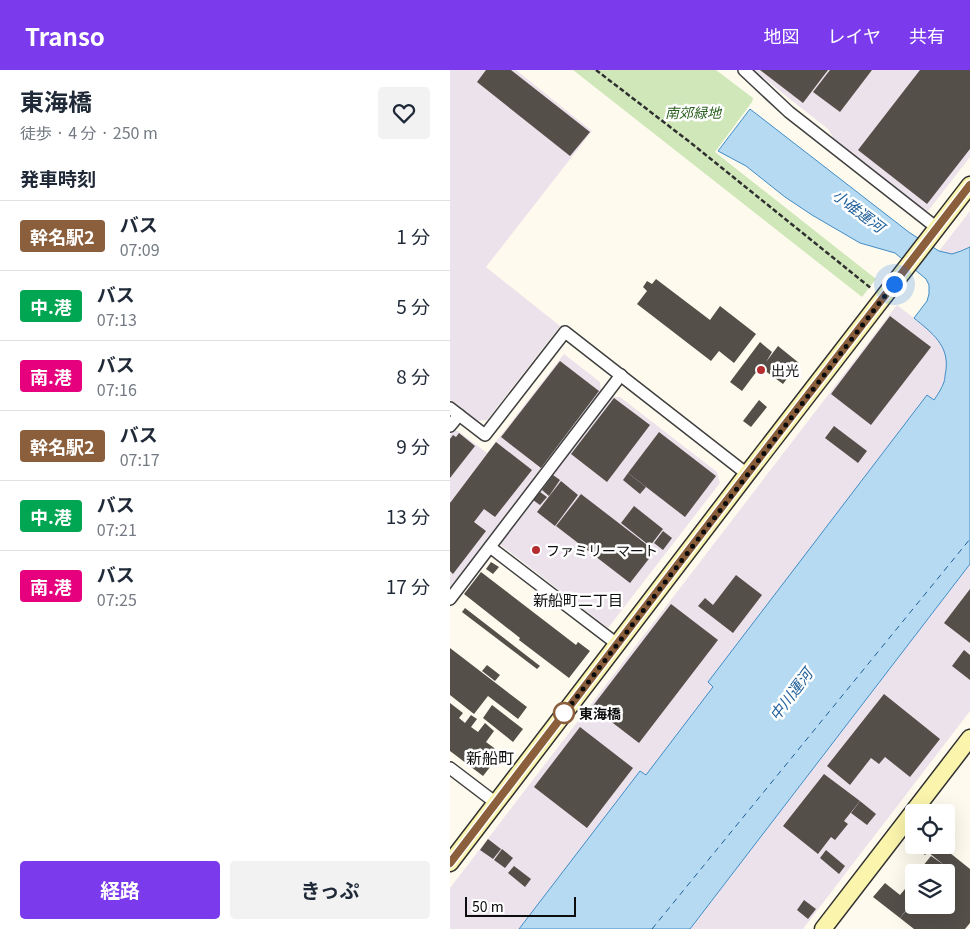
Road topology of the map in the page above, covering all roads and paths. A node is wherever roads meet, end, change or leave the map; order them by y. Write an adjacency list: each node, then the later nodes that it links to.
1 (596, 70): 5 (path)
2 (744, 70): 4 (street)
3 (970, 185): 4 (street)
4 (934, 232): 5 (street)
5 (883, 298): 9 (street)
6 (621, 375): 7 (street); 9 (street); 10 (street)
7 (454, 412): 8 (street)
8 (450, 426)
9 (747, 474): 12 (street)
10 (490, 547): 11 (street); 12 (street)
11 (450, 599)
12 (617, 644): 15 (street)
13 (970, 738): 17 (street)
14 (450, 768): 15 (street)
15 (496, 803): 16 (street)
16 (450, 863)
17 (823, 929)

